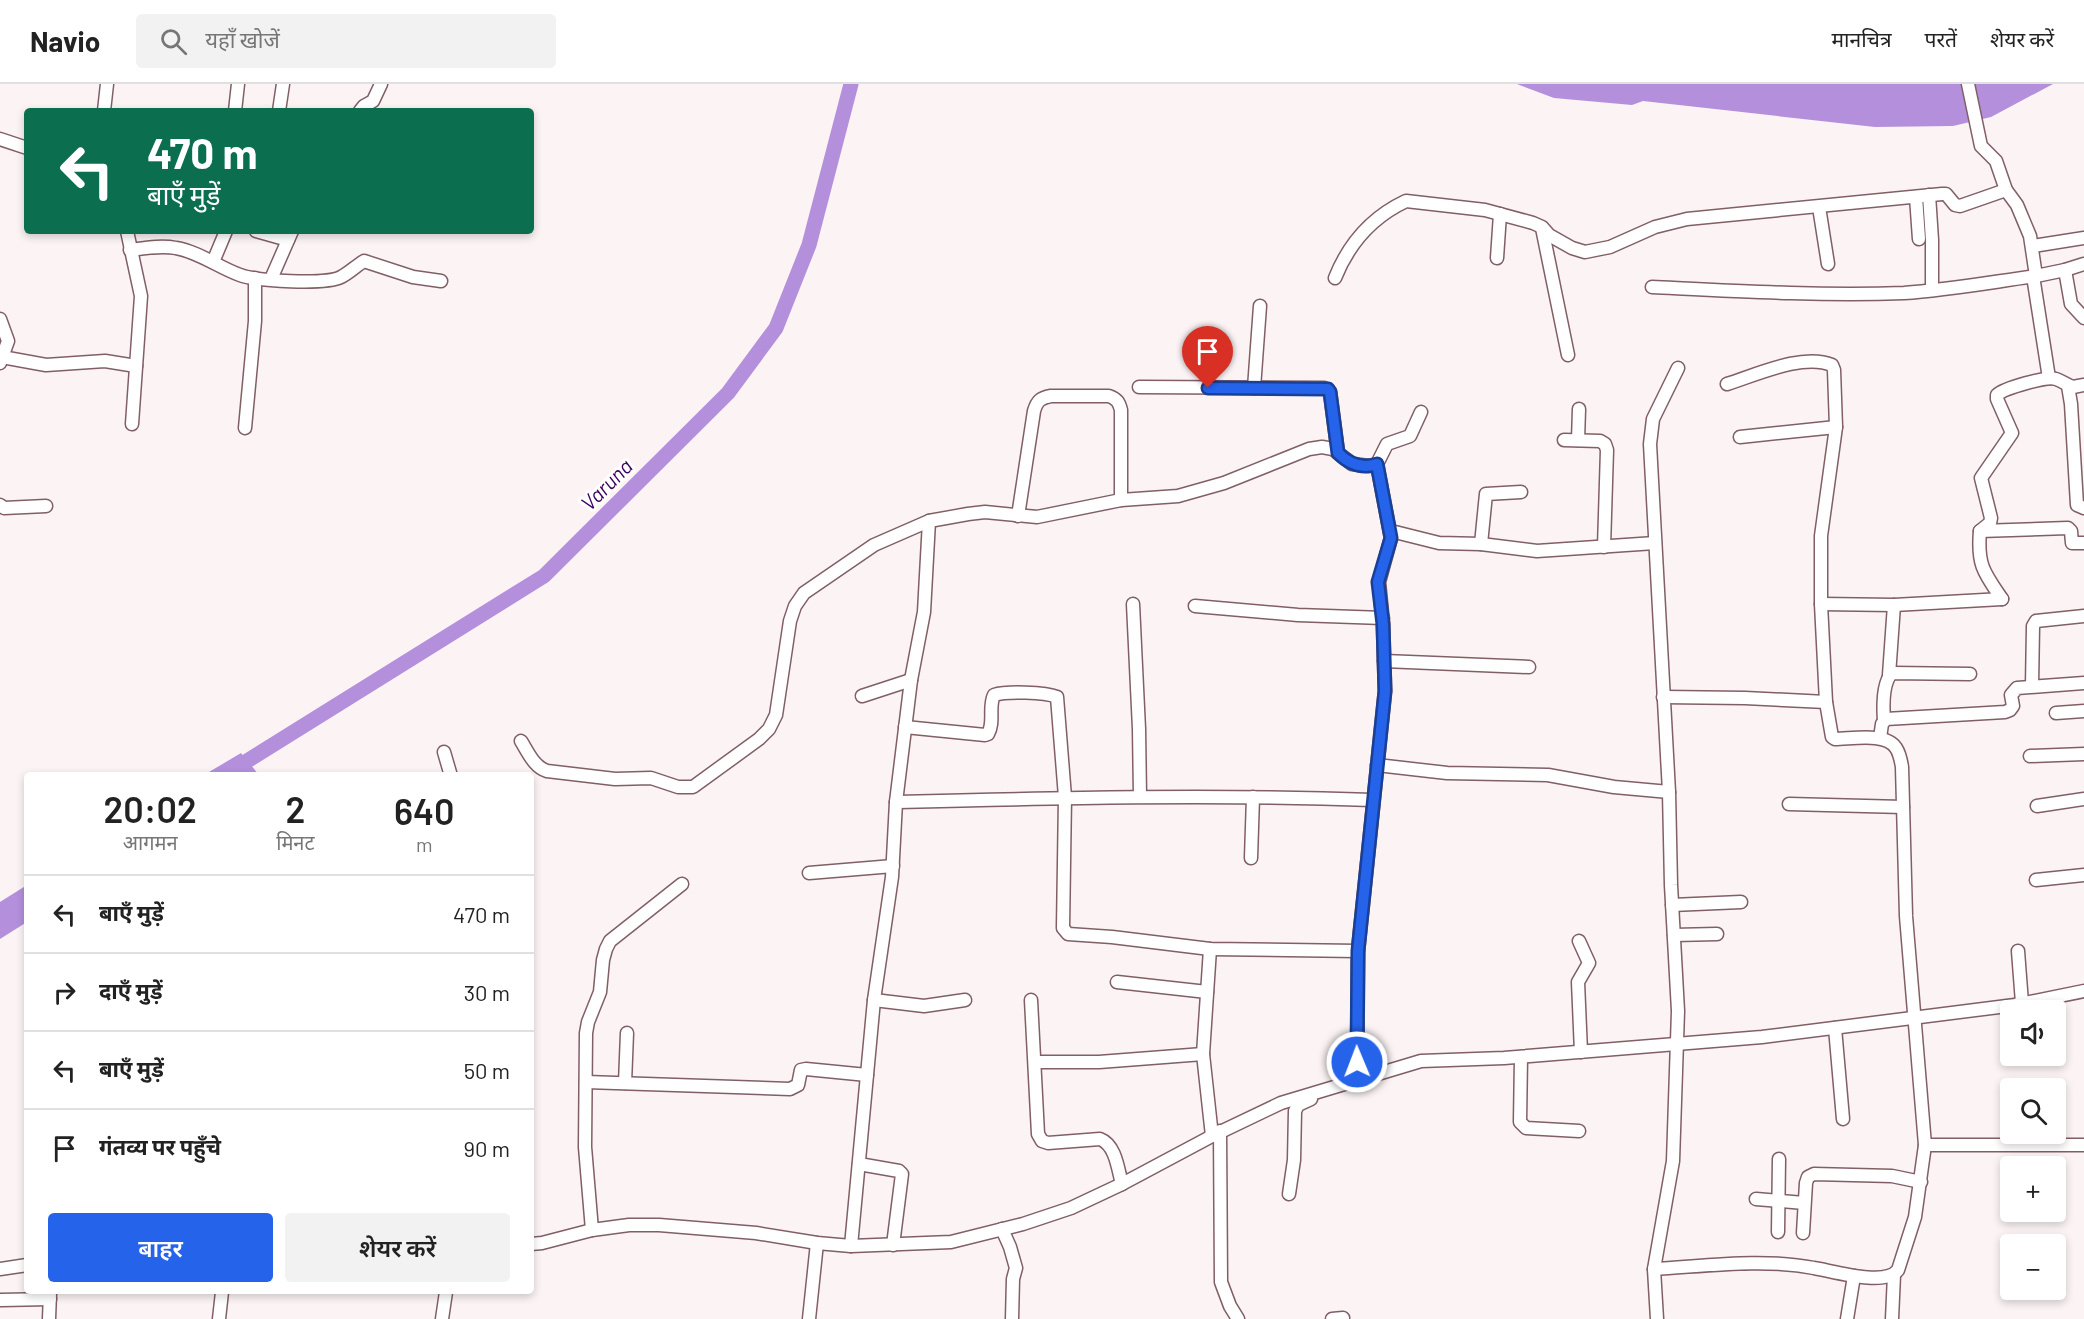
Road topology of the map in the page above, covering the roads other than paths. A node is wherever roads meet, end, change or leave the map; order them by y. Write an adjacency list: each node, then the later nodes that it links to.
1 (107, 84): 6 (street)
2 (238, 84): 7 (street)
3 (283, 84): 8 (street)
4 (381, 84): 9 (street)
5 (1968, 84): 12 (street)
6 (104, 108)
7 (235, 108)
8 (279, 108)
9 (364, 108)
10 (0, 139): 11 (street)
11 (24, 147)
12 (2006, 190): 13 (street); 23 (street)
13 (1929, 195): 14 (street); 36 (street)
14 (1916, 197): 15 (street); 22 (street)
15 (1819, 207): 17 (street); 27 (street)
16 (1500, 214): 17 (street); 25 (street); 32 (street)
17 (1542, 227): 40 (street)
18 (127, 234): 24 (street)
19 (224, 234): 26 (street)
20 (290, 236): 33 (street)
21 (2084, 238): 23 (street)
22 (1919, 239)
23 (2033, 246): 30 (street)
24 (129, 250): 26 (street); 42 (street)
25 (1497, 258)
26 (213, 262): 31 (street)
27 (1828, 264)
28 (2084, 264): 29 (street)
29 (2066, 270): 30 (street); 38 (street)
30 (2034, 276): 36 (street); 44 (street)
31 (255, 278): 33 (street); 54 (street)
32 (1335, 278)
33 (271, 279): 34 (street)
34 (441, 281)
35 (1652, 287): 36 (street)
36 (1932, 290)
37 (1260, 306): 49 (street)
38 (2084, 318)
39 (0, 319): 41 (street)
40 (1568, 355)
41 (2, 357): 42 (street)
42 (136, 366): 52 (street)
43 (1678, 368): 69 (street)
44 (2049, 378): 47 (street); 68 (street)
45 (1727, 384): 53 (street)
46 (2084, 385): 47 (street)
47 (2068, 386): 64 (street)
48 (1139, 387): 49 (street)
49 (1254, 388): 58 (street)
50 (1579, 409): 57 (street)
51 (1421, 412): 59 (street)
52 (132, 424)
53 (1836, 427): 55 (street); 74 (street)
54 (245, 428)
55 (1740, 437)
56 (1564, 440): 57 (street)
57 (1578, 440): 72 (street)
58 (1338, 453): 59 (street); 61 (street)
59 (1377, 464): 67 (street)
60 (1521, 492): 71 (street)
61 (1121, 500): 65 (street); 65 (street)
62 (0, 505): 63 (street)
63 (46, 506)
64 (2084, 508)
65 (1018, 516): 66 (street)
66 (929, 521): 83 (street); 94 (street)
67 (1391, 531): 71 (street); 78 (street)
68 (1980, 531): 70 (street); 75 (street)
69 (1655, 543): 72 (street); 87 (street)
70 (2084, 543)
71 (1481, 544): 72 (street)
72 (1604, 547)
73 (1133, 604): 101 (street)
74 (1821, 604): 75 (street); 88 (street)
75 (1894, 605): 82 (street)
76 (1195, 606): 78 (street)
77 (2084, 616): 85 (street)
78 (1383, 618): 79 (street)
79 (1384, 661): 80 (street); 98 (street)
80 (1529, 667)
81 (1970, 674): 82 (street)
82 (1889, 675): 91 (street)
83 (911, 680): 86 (street); 92 (street)
84 (2084, 683): 85 (street)
85 (2032, 686): 91 (street)
86 (862, 696)
87 (1663, 697): 88 (street); 100 (street)
88 (1826, 702): 93 (street)
89 (2084, 711): 90 (street)
90 (2056, 713)
91 (1884, 721): 93 (street)
92 (905, 727): 102 (street); 106 (street)
93 (1880, 738): 109 (street)
94 (521, 741)
95 (444, 752): 99 (street)
96 (2084, 754): 97 (street)
97 (2030, 756)
98 (1377, 765): 100 (street); 105 (street)
99 (450, 772)
100 (1669, 792): 117 (street)
101 (1140, 796): 102 (street); 103 (street)
102 (1065, 797): 106 (street); 121 (street)
103 (1253, 797): 105 (street); 110 (street)
104 (2084, 799): 108 (street)
105 (1372, 800): 122 (street)
106 (896, 802): 111 (street)
107 (1789, 804): 109 (street)
108 (2037, 806)
109 (1903, 807): 133 (street)
110 (1251, 858)
111 (893, 866): 112 (street); 127 (street)
112 (809, 873)
113 (2084, 874): 114 (street)
114 (2036, 880)
115 (682, 884): 143 (street)
116 (1741, 902): 117 (street)
117 (1672, 905): 119 (street)
118 (1717, 934): 119 (street)
119 (1674, 935): 136 (street)
120 (1579, 941): 137 (street)
121 (1210, 949): 122 (street); 126 (street)
122 (1358, 951): 142 (street)
123 (2018, 951): 130 (street)
124 (1117, 982): 126 (street)
125 (2084, 991): 131 (street)
126 (1207, 992): 138 (street)
127 (874, 1000): 128 (street); 141 (street)
128 (965, 1000)
129 (1031, 1000): 140 (street)
130 (2022, 1000)
131 (2038, 1000)
132 (2000, 1006): 133 (street)
133 (1913, 1018): 134 (street); 149 (street)
134 (1834, 1028): 136 (street); 146 (street)
135 (627, 1033): 144 (street)
136 (1676, 1045): 137 (street); 169 (street)
137 (1581, 1052): 139 (street)
138 (1203, 1054): 140 (street); 148 (street)
139 (1521, 1057): 142 (street); 147 (street)
140 (1035, 1062): 154 (street)
141 (867, 1075): 144 (street); 152 (street)
142 (1357, 1079): 145 (street)
143 (586, 1082): 144 (street); 160 (street)
144 (625, 1083)
145 (1327, 1088): 148 (street); 155 (street)
146 (1843, 1119)
147 (1579, 1131)
148 (1216, 1133): 154 (street); 181 (street)
149 (1925, 1145): 150 (street); 153 (street)
150 (2084, 1145)
151 (1779, 1159): 157 (street)
152 (859, 1164): 165 (street); 166 (street)
153 (1921, 1182): 158 (street); 170 (street)
154 (1122, 1184): 159 (street)
155 (1288, 1194)
156 (1756, 1199): 157 (street)
157 (1778, 1201): 158 (street); 161 (street)
158 (1804, 1203): 162 (street)
159 (1002, 1229): 165 (street); 180 (street)
160 (591, 1230): 163 (street); 164 (street)
161 (1778, 1232)
162 (1803, 1233)
163 (817, 1243): 166 (street); 179 (street)
164 (534, 1244)
165 (893, 1245): 166 (street)
166 (851, 1246)
167 (24, 1265): 168 (street)
168 (0, 1269)
169 (1654, 1269): 171 (street); 182 (street)
170 (1894, 1275): 171 (street); 184 (street)
171 (1854, 1276): 183 (street)
172 (222, 1294): 177 (street)
173 (446, 1294): 178 (street)
174 (50, 1295): 175 (street); 176 (street)
175 (1, 1300)
176 (49, 1319)
177 (219, 1319)
178 (442, 1319)
179 (809, 1319)
180 (1012, 1319)
181 (1238, 1319)
182 (1656, 1319)
183 (1847, 1319)
184 (1892, 1319)

